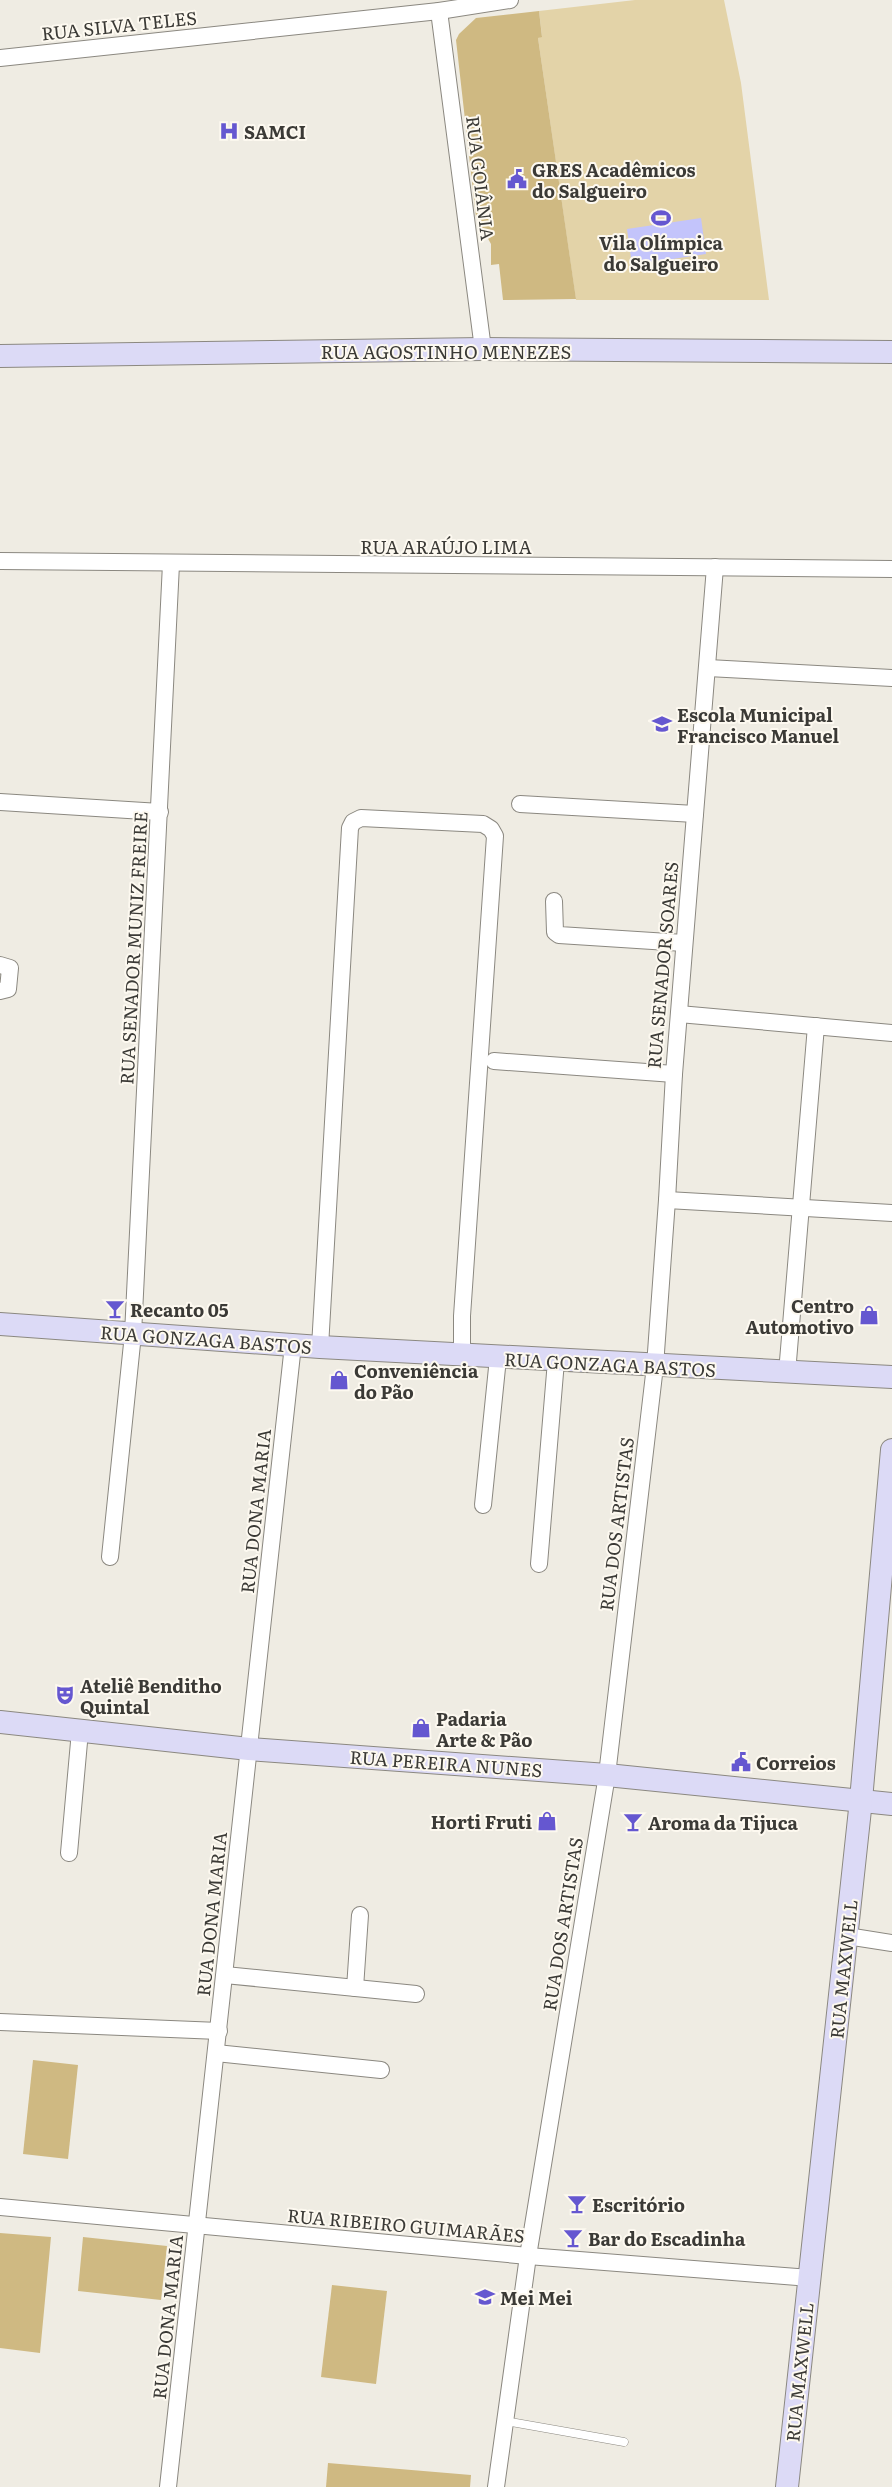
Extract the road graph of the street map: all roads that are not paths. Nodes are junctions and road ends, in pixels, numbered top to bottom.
1 (510, 0) edge
2 (439, 11) junction
3 (0, 58) edge
4 (483, 349) junction
5 (892, 352) edge
6 (0, 356) edge
7 (0, 561) edge
8 (171, 564) junction
9 (715, 567) junction
10 (892, 569) edge
11 (708, 668) junction
12 (892, 678) edge
13 (0, 802) edge
14 (520, 804) dead end
15 (160, 812) junction
16 (695, 814) junction
17 (554, 901) dead end
18 (684, 943) junction
19 (0, 965) edge
20 (0, 991) edge
21 (679, 1014) junction
22 (816, 1026) junction
23 (892, 1033) edge
24 (494, 1061) dead end
25 (674, 1074) junction
26 (667, 1200) junction
27 (800, 1207) junction
28 (892, 1213) edge
29 (0, 1324) edge
30 (133, 1334) junction
31 (293, 1345) junction
32 (320, 1347) junction
33 (462, 1355) junction
34 (498, 1358) junction
35 (556, 1360) junction
36 (655, 1366) junction
37 (787, 1373) junction
38 (892, 1377) edge
39 (892, 1450) edge
40 (483, 1504) dead end
41 (110, 1558) dead end
42 (540, 1564) dead end
43 (0, 1722) edge
44 (80, 1731) junction
45 (249, 1749) junction
46 (607, 1776) junction
47 (861, 1800) junction
48 (892, 1804) edge
49 (69, 1853) dead end
50 (360, 1914) dead end
51 (846, 1936) junction
52 (892, 1943) edge
53 (225, 1975) junction
54 (355, 1988) junction
55 (416, 1994) dead end
56 (0, 2022) edge
57 (219, 2031) junction
58 (216, 2054) junction
59 (381, 2070) dead end
60 (0, 2207) edge
61 (197, 2226) junction
62 (528, 2256) junction
63 (810, 2278) junction
64 (505, 2421) junction
65 (624, 2442) dead end
66 (168, 2487) edge
67 (496, 2487) edge
68 (786, 2487) edge

1 - 2 street, RUA SILVA TELES
2 - 3 street, RUA SILVA TELES
2 - 4 street, RUA GOIÂNIA
4 - 5 main road, RUA AGOSTINHO MENEZES
4 - 6 main road, RUA AGOSTINHO MENEZES
7 - 8 street, RUA ARAÚJO LIMA
8 - 9 street, RUA ARAÚJO LIMA
8 - 15 street, RUA SENADOR MUNIZ FREIRE
9 - 10 street, RUA ARAÚJO LIMA
9 - 11 street, RUA SENADOR SOARES
11 - 12 street
11 - 16 street, RUA SENADOR SOARES
13 - 15 street
14 - 16 street
15 - 30 street, RUA SENADOR MUNIZ FREIRE
16 - 18 street, RUA SENADOR SOARES
17 - 18 street
18 - 21 street, RUA SENADOR SOARES
19 - 20 street
21 - 22 street
21 - 25 street, RUA SENADOR SOARES
22 - 23 street
22 - 27 street
24 - 25 street
25 - 26 street, RUA SENADOR SOARES
26 - 27 street
26 - 36 street, RUA SENADOR SOARES
27 - 28 street
27 - 37 street
29 - 30 main road, RUA GONZAGA BASTOS
30 - 31 main road, RUA GONZAGA BASTOS
30 - 41 street, RUA SENADOR MUNIZ FREIRE
31 - 32 main road, RUA GONZAGA BASTOS
31 - 45 street, RUA DONA MARIA
32 - 33 main road, RUA GONZAGA BASTOS
32 - 33 street
33 - 34 main road, RUA GONZAGA BASTOS
34 - 35 main road, RUA GONZAGA BASTOS
34 - 40 street
35 - 36 main road, RUA GONZAGA BASTOS
35 - 42 street
36 - 37 main road, RUA GONZAGA BASTOS
36 - 46 street, RUA DOS ARTISTAS
37 - 38 main road, RUA GONZAGA BASTOS
39 - 47 main road, RUA MAXWELL
43 - 44 main road, RUA PEREIRA NUNES
44 - 45 main road, RUA PEREIRA NUNES
44 - 49 street
45 - 46 main road, RUA PEREIRA NUNES
45 - 53 street, RUA DONA MARIA
46 - 47 main road, RUA PEREIRA NUNES
46 - 62 street, RUA DOS ARTISTAS
47 - 48 main road, RUA PEREIRA NUNES
47 - 51 main road, RUA MAXWELL
50 - 54 street
51 - 52 street
51 - 63 main road, RUA MAXWELL
53 - 54 street
53 - 57 street, RUA DONA MARIA
54 - 55 street
56 - 57 street
57 - 58 street, RUA DONA MARIA
58 - 59 street
58 - 61 street, RUA DONA MARIA
60 - 61 street, RUA RIBEIRO GUIMARÃES
61 - 62 street, RUA RIBEIRO GUIMARÃES
61 - 66 street, RUA DONA MARIA
62 - 63 street, RUA RIBEIRO GUIMARÃES
62 - 64 street, RUA DOS ARTISTAS
63 - 68 main road, RUA MAXWELL
64 - 65 lane
64 - 67 street, RUA DOS ARTISTAS

